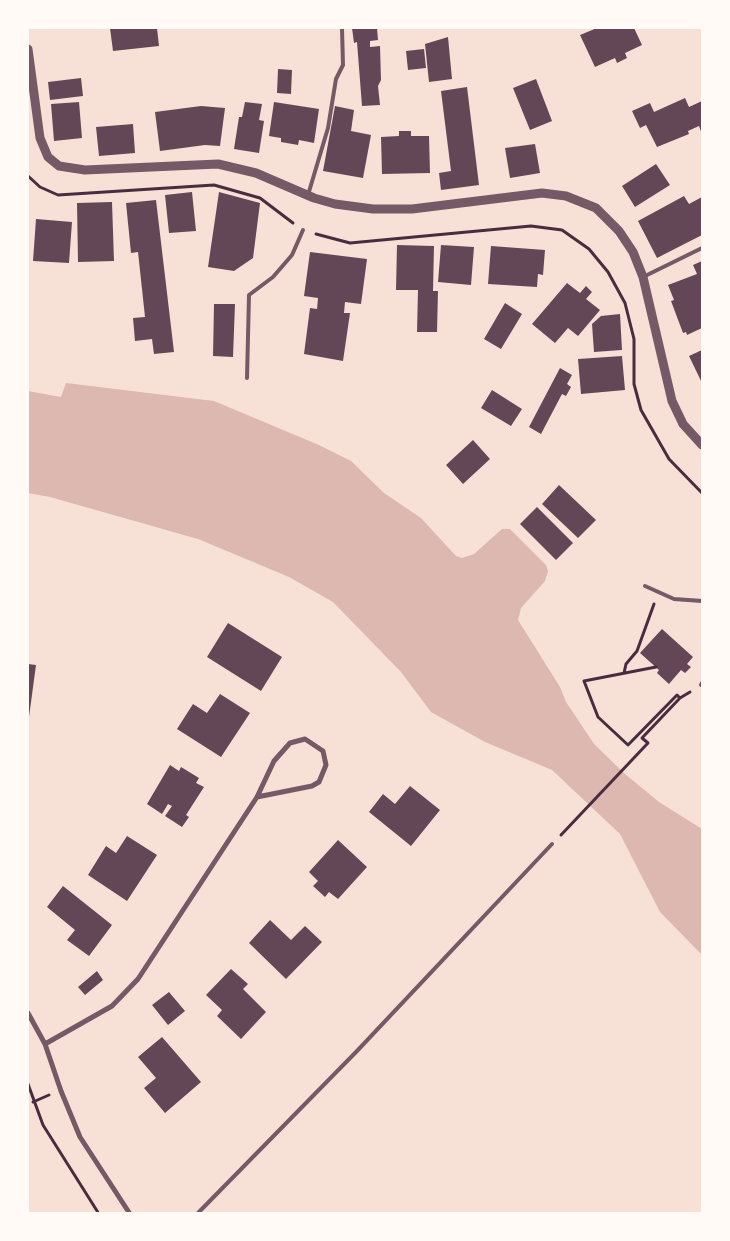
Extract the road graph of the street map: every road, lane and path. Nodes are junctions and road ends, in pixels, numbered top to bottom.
1 (342, 29) dead end
2 (28, 49) edge
3 (28, 176) edge
4 (308, 195) junction
5 (303, 230) junction
6 (702, 248) edge
7 (643, 277) junction
8 (247, 378) dead end
9 (702, 445) edge
10 (702, 493) edge
11 (645, 586) dead end
12 (658, 593) junction
13 (702, 601) edge
14 (656, 667) dead end
15 (624, 673) junction
16 (702, 684) edge
17 (680, 698) junction
18 (257, 797) junction
19 (572, 824) dead end
20 (552, 844) dead end
21 (28, 1013) edge
22 (45, 1044) junction
23 (28, 1084) edge
24 (99, 1214) edge
25 (130, 1214) edge
26 (198, 1214) edge

1 - 4 lane
2 - 4 street
3 - 5 path
4 - 7 street
5 - 8 lane
5 - 10 path
6 - 7 lane
7 - 9 street
11 - 12 lane
12 - 13 lane
12 - 15 path
14 - 15 path
15 - 17 path
16 - 17 path
17 - 19 path
18 - 18 street
18 - 22 street
20 - 26 lane
21 - 22 street
22 - 25 street
23 - 24 path

